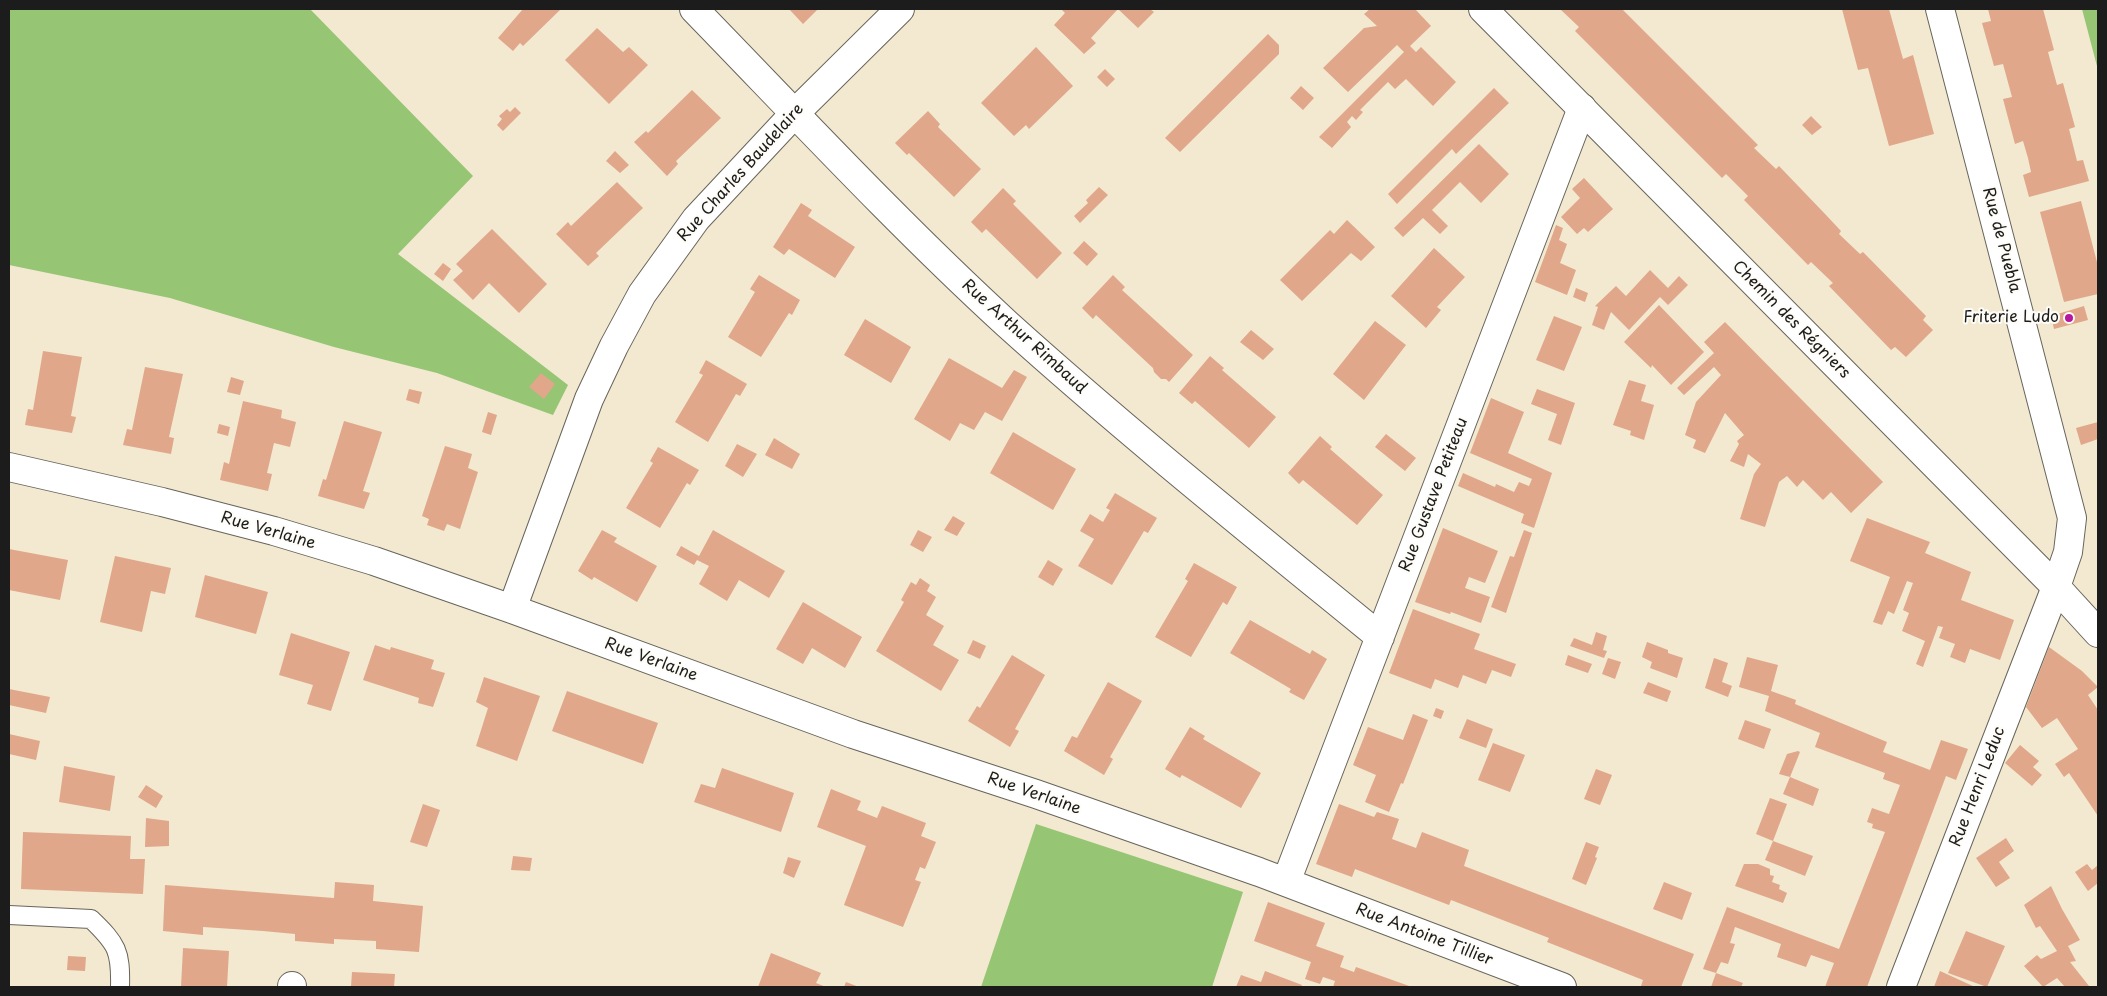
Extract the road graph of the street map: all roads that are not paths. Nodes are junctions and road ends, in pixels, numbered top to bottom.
1 (694, 9) edge
2 (900, 9) edge
3 (1483, 9) edge
4 (1940, 9) edge
5 (1582, 108) junction
6 (794, 113) junction
7 (9, 467) edge
8 (2056, 587) junction
9 (512, 609) junction
10 (2098, 633) edge
11 (1380, 637) junction
12 (1286, 882) junction
13 (9, 915) edge
14 (120, 987) edge
15 (1562, 987) edge
16 (1901, 987) edge

1 - 6 street, Rue Arthur Rimbaud
2 - 6 street, Rue Charles Baudelaire
3 - 5 street, Chemin des Régniers
4 - 8 street, Rue de Puebla
5 - 8 street, Chemin des Régniers
5 - 11 street, Rue Gustave Petiteau
6 - 9 street, Rue Charles Baudelaire
6 - 11 street, Rue Arthur Rimbaud
7 - 9 street, Rue Verlaine
8 - 10 street, Chemin des Régniers
8 - 16 street, Rue Henri Leduc
9 - 12 street, Rue Verlaine
11 - 12 street, Rue Gustave Petiteau
12 - 15 street, Rue Antoine Tillier
13 - 14 lane

